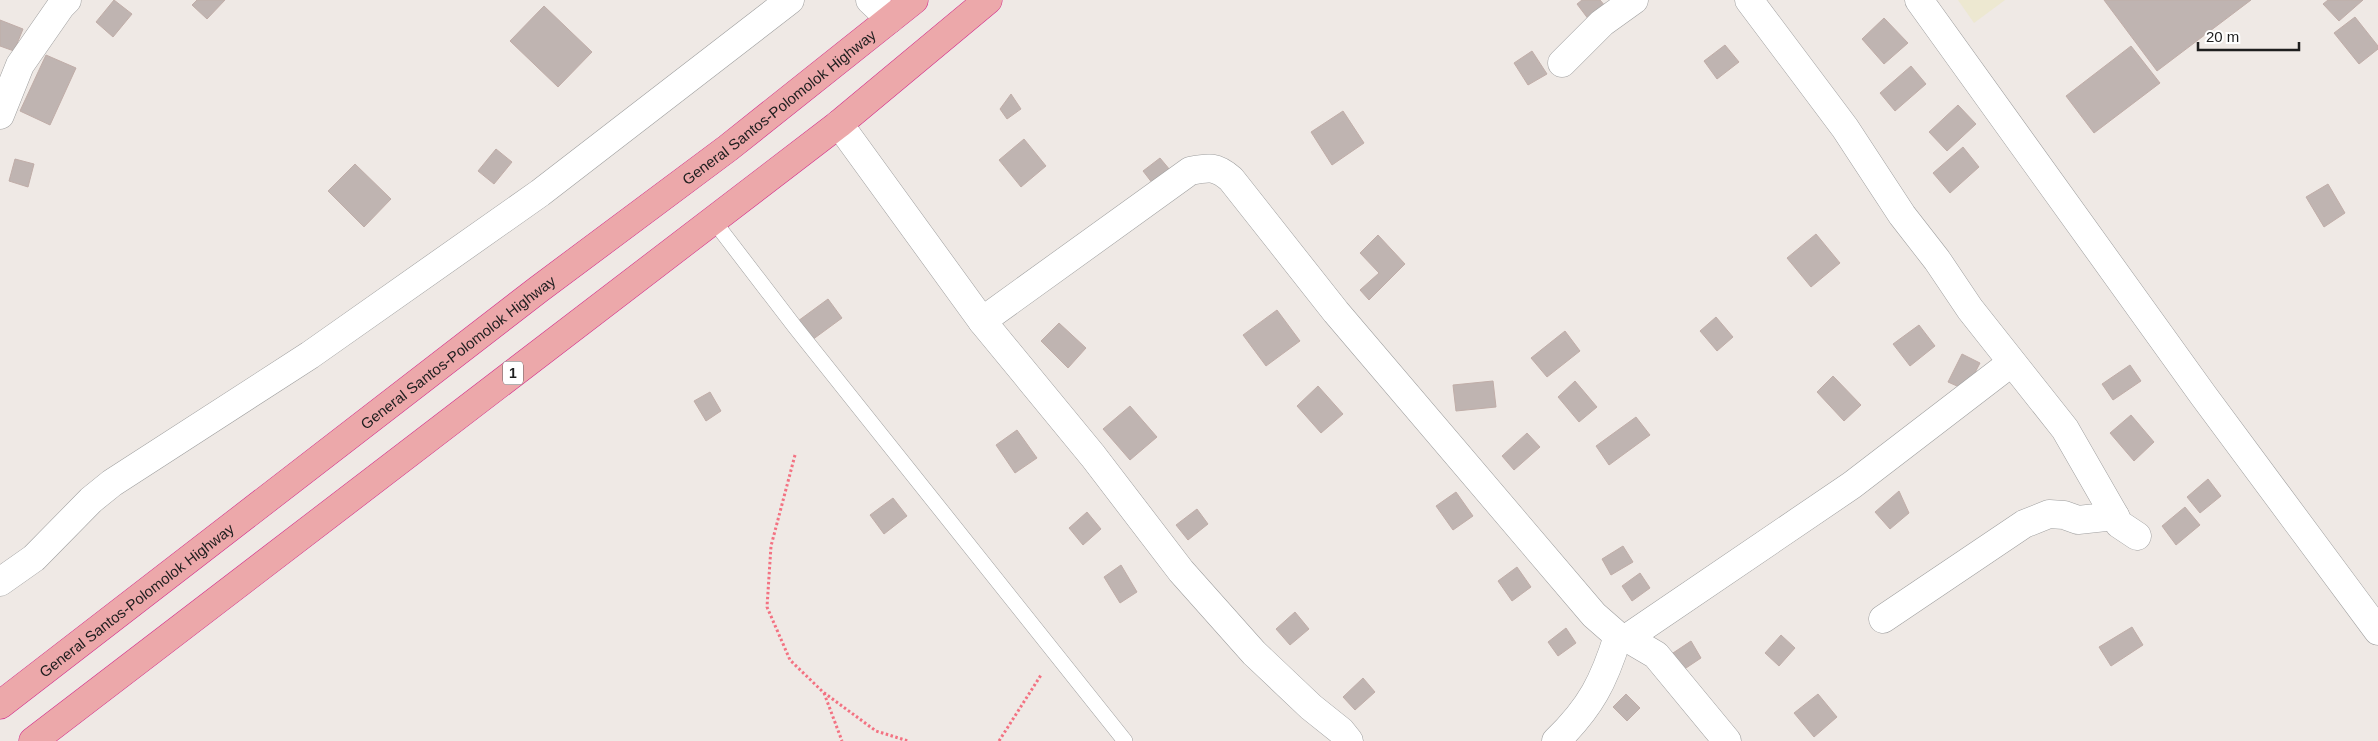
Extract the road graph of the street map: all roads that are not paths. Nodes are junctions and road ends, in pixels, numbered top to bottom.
1 (67, 0) edge
2 (790, 0) edge
3 (870, 0) edge
4 (914, 0) edge
5 (988, 0) edge
6 (1634, 0) edge
7 (1749, 0) edge
8 (1919, 0) edge
9 (890, 19) junction
10 (1562, 63) dead end
11 (0, 115) edge
12 (839, 124) junction
13 (713, 220) junction
14 (982, 322) junction
15 (2011, 363) junction
16 (2115, 516) junction
17 (2138, 536) dead end
18 (0, 582) edge
19 (1884, 618) dead end
20 (2378, 631) edge
21 (1623, 637) junction
22 (0, 704) edge
23 (34, 741) edge
24 (1125, 741) edge
25 (1349, 741) edge
26 (1556, 741) edge
27 (1727, 741) edge

1 - 11 street
2 - 18 street
3 - 9 street
4 - 9 highway, General Santos-Polomolok Highway
5 - 12 highway, 1
6 - 10 street
7 - 15 street
8 - 20 street
9 - 22 highway, General Santos-Polomolok Highway
12 - 13 highway, 1
12 - 14 street
13 - 23 highway, 1
13 - 24 lane
14 - 21 street
14 - 25 street
15 - 16 street
15 - 21 street
16 - 17 street
16 - 19 street
21 - 26 street
21 - 27 street

